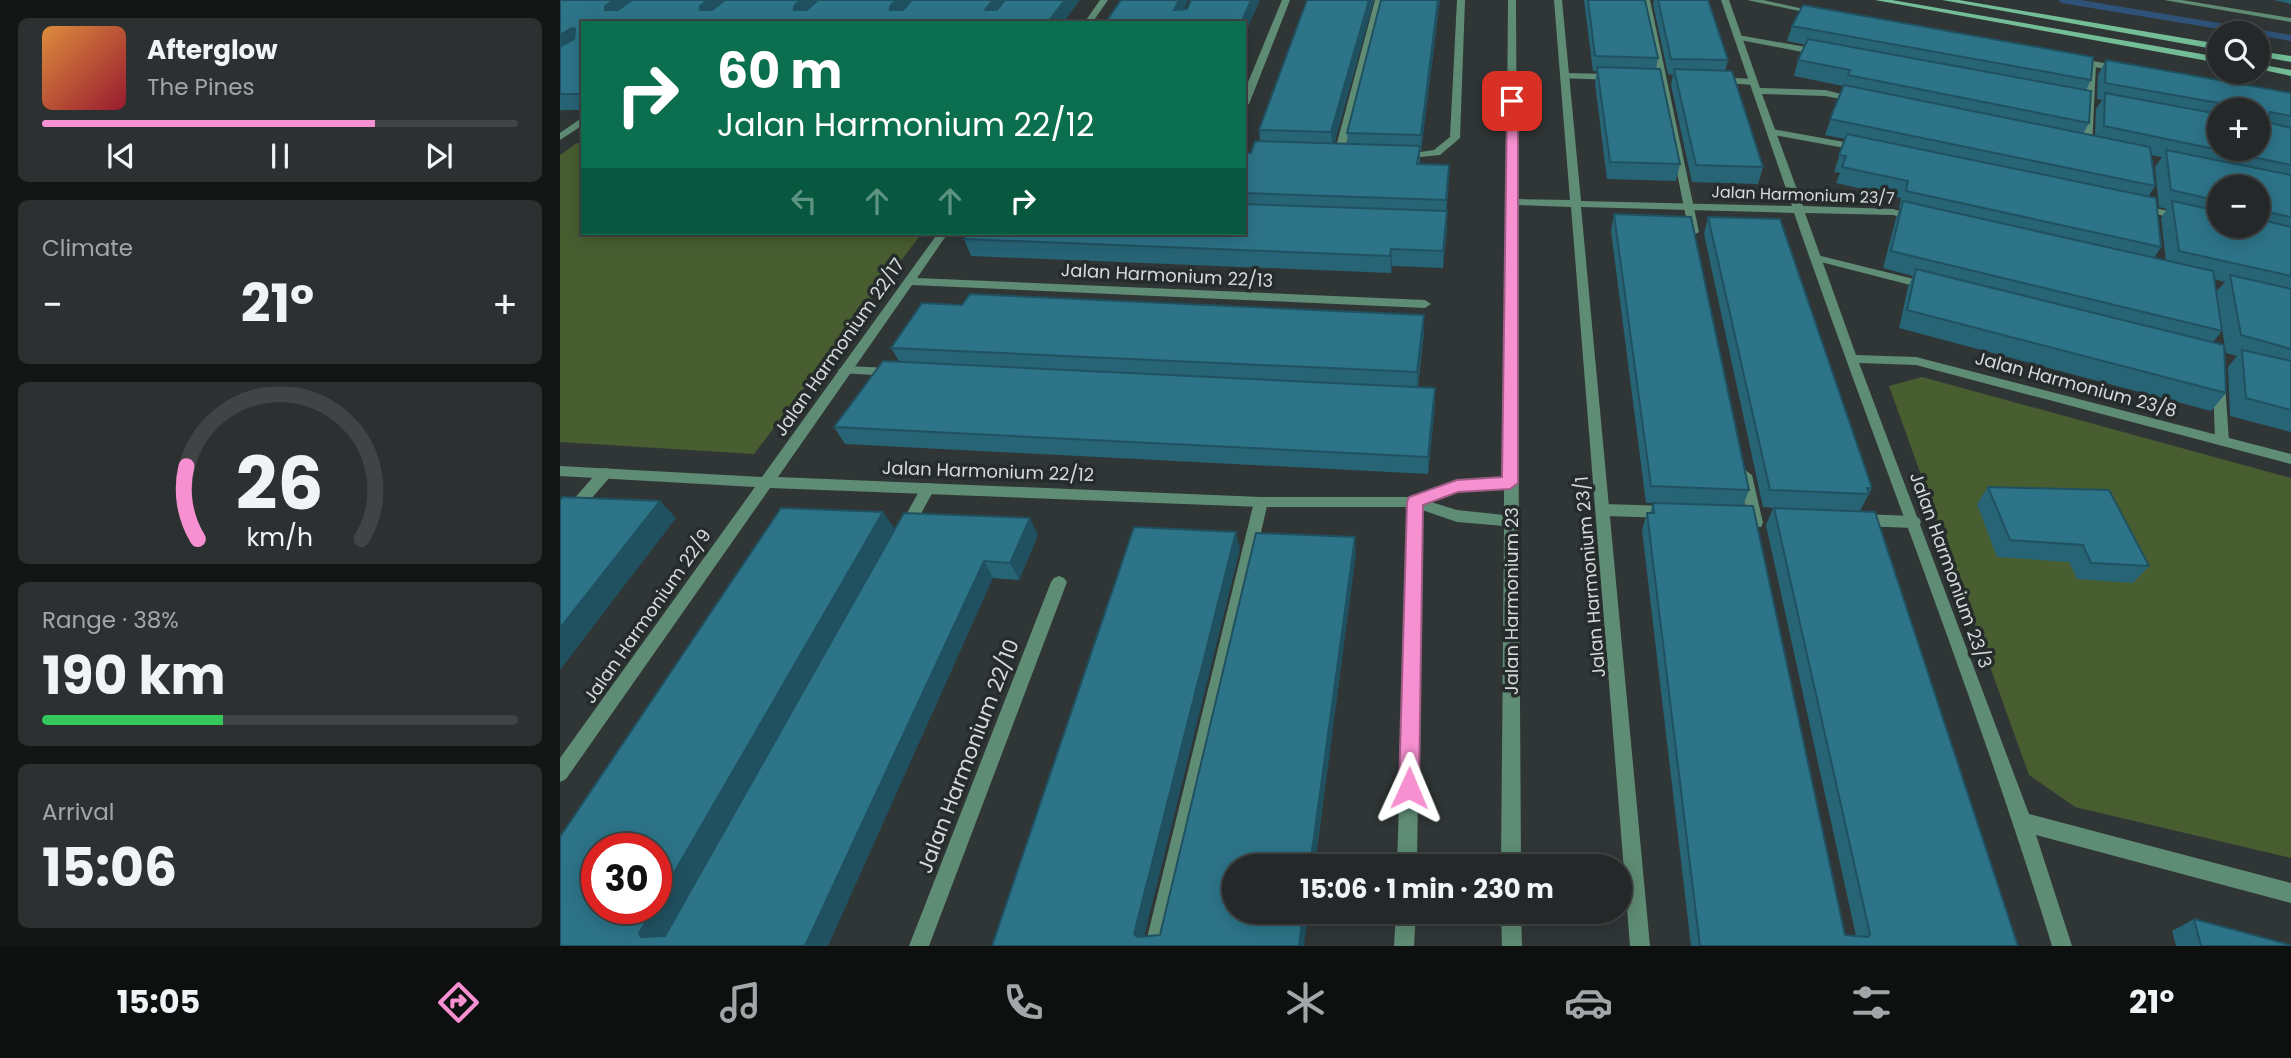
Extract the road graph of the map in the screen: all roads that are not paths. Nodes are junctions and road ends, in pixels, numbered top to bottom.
1 (1104, 0) edge
2 (1286, 0) edge
3 (1378, 0) edge
4 (1461, 0) edge
5 (1512, 0) edge
6 (1558, 0) edge
7 (1646, 0) edge
8 (1725, 0) edge
9 (1751, 0) edge
10 (1879, 0) edge
11 (1946, 0) edge
12 (2168, 0) edge
13 (2229, 0) edge
14 (2228, 10) junction
15 (1833, 15) edge
16 (2291, 20) edge
17 (1089, 21) edge
18 (1738, 37) junction
19 (2207, 45) edge
20 (1833, 55) edge
21 (2270, 56) edge
22 (2207, 58) edge
23 (2065, 59) edge
24 (2291, 59) edge
25 (2092, 64) junction
26 (2270, 69) edge
27 (2132, 71) edge
28 (2291, 73) edge
29 (1564, 76) junction
30 (1620, 78) edge
31 (1702, 80) edge
32 (1756, 86) junction
33 (1246, 99) edge
34 (2077, 100) edge
35 (1864, 101) edge
36 (2091, 103) junction
37 (2104, 105) edge
38 (581, 123) edge
39 (560, 124) edge
40 (1772, 132) junction
41 (560, 137) edge
42 (2074, 144) edge
43 (2087, 147) junction
44 (2099, 149) edge
45 (1867, 150) edge
46 (1326, 154) edge
47 (1339, 154) junction
48 (1353, 155) edge
49 (1393, 156) edge
50 (2151, 198) edge
51 (1513, 202) junction
52 (1577, 204) junction
53 (2126, 205) edge
54 (1689, 206) junction
55 (1800, 209) junction
56 (2153, 210) junction
57 (1933, 221) edge
58 (2207, 222) edge
59 (2154, 223) edge
60 (942, 235) edge
61 (1697, 247) edge
62 (1817, 258) junction
63 (907, 281) junction
64 (1937, 288) edge
65 (1425, 304) dead end
66 (1851, 359) junction
67 (844, 370) junction
68 (2219, 372) edge
69 (913, 373) edge
70 (2222, 441) junction
71 (2291, 459) edge
72 (1743, 462) edge
73 (560, 471) edge
74 (605, 473) junction
75 (765, 482) junction
76 (1510, 483) junction
77 (928, 488) junction
78 (1261, 502) junction
79 (1415, 502) junction
80 (1604, 510) junction
81 (1686, 513) edge
82 (1847, 520) edge
83 (1511, 521) junction
84 (1914, 522) junction
85 (560, 525) edge
86 (1760, 543) edge
87 (895, 548) edge
88 (1059, 582) dead end
89 (560, 773) edge
90 (2023, 822) junction
91 (1407, 854) edge
92 (1511, 854) edge
93 (2291, 893) edge
94 (1405, 924) edge
95 (1511, 924) edge
96 (919, 946) edge
97 (1155, 946) edge
98 (1404, 946) edge
99 (1511, 946) edge
100 (1640, 946) edge
101 (2062, 946) edge

1 - 17 street
2 - 33 street
3 - 47 street
4 - 49 street
5 - 51 street, Jalan Harmonium 23
6 - 29 street, Jalan Harmonium 23/1
7 - 54 street
8 - 18 street, Jalan Harmonium 23/3
9 - 15 street
10 - 22 main road
11 - 19 main road
12 - 14 street
13 - 14 street
14 - 16 street
18 - 20 street
18 - 32 street, Jalan Harmonium 23/3
21 - 24 main road
23 - 25 street
25 - 27 street
25 - 36 street
26 - 28 main road
29 - 30 street
29 - 52 street, Jalan Harmonium 23/1
31 - 32 street
32 - 35 street
32 - 40 street, Jalan Harmonium 23/3
34 - 36 street
36 - 37 street
36 - 43 street
38 - 39 street
38 - 41 street
40 - 45 street
40 - 55 street, Jalan Harmonium 23/3
42 - 43 street
43 - 44 street
46 - 47 street
47 - 48 street
50 - 56 street
51 - 52 street, Jalan Harmonium 23/7
51 - 76 street, Jalan Harmonium 23
52 - 54 street, Jalan Harmonium 23/7
52 - 80 street, Jalan Harmonium 23/1
53 - 56 street
54 - 55 street, Jalan Harmonium 23/7
54 - 61 street
55 - 57 street, Jalan Harmonium 23/7
55 - 62 street, Jalan Harmonium 23/3
56 - 58 street
56 - 59 street
60 - 63 street, Jalan Harmonium 22/17
62 - 64 street
62 - 66 street, Jalan Harmonium 23/3
63 - 65 street, Jalan Harmonium 22/13
63 - 67 street, Jalan Harmonium 22/17
66 - 70 street, Jalan Harmonium 23/8
66 - 84 street, Jalan Harmonium 23/3
67 - 69 street
67 - 75 street, Jalan Harmonium 22/17
68 - 70 street
70 - 71 street, Jalan Harmonium 23/8
72 - 86 street
73 - 74 street, Jalan Harmonium 22/12
74 - 75 street, Jalan Harmonium 22/12
74 - 85 street
75 - 77 street, Jalan Harmonium 22/12
75 - 89 street, Jalan Harmonium 22/9
76 - 79 street, Jalan Harmonium 22/12
76 - 83 street, Jalan Harmonium 23
77 - 78 street, Jalan Harmonium 22/12
77 - 87 street
78 - 79 street, Jalan Harmonium 22/12
78 - 97 street
79 - 83 street, Jalan Harmonium 22/12
79 - 91 street
80 - 81 street
80 - 100 street, Jalan Harmonium 23/1
82 - 84 street
83 - 92 street, Jalan Harmonium 23
84 - 90 street, Jalan Harmonium 23/3
88 - 96 street, Jalan Harmonium 22/10
90 - 93 street
90 - 101 street, Jalan Harmonium 23/3
94 - 98 street
95 - 99 street

